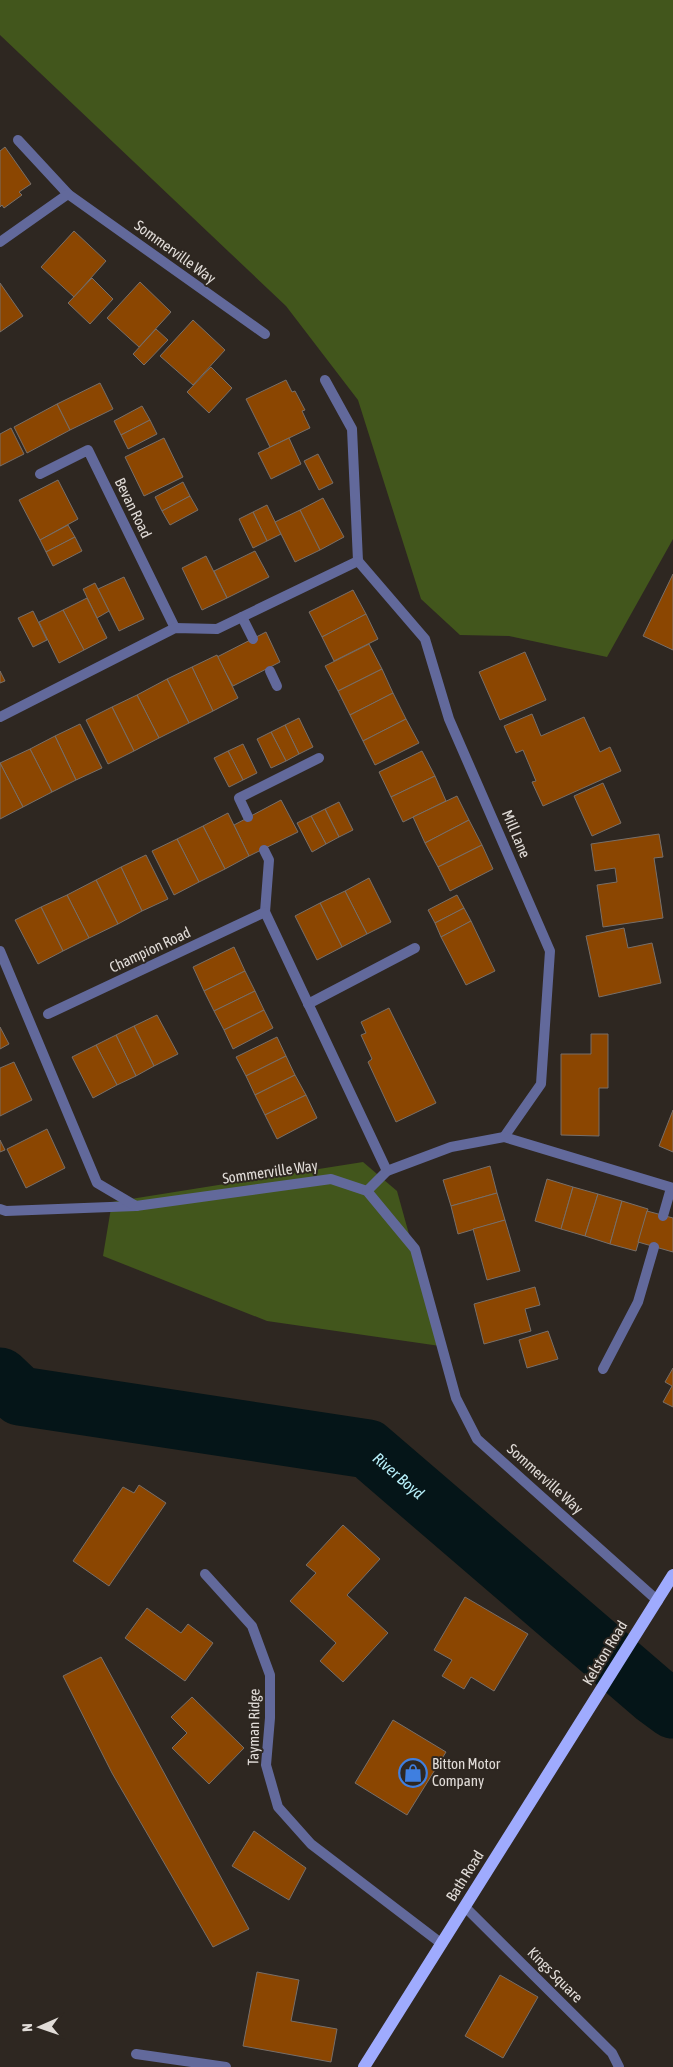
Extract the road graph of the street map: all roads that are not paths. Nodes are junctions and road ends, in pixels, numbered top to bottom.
1 (18, 140) dead end
2 (68, 194) junction
3 (0, 242) edge
4 (264, 334) dead end
5 (325, 380) dead end
6 (40, 474) dead end
7 (358, 562) junction
8 (242, 617) junction
9 (175, 628) junction
10 (253, 638) dead end
11 (270, 671) dead end
12 (277, 686) dead end
13 (0, 717) edge
14 (319, 758) dead end
15 (248, 817) dead end
16 (264, 850) dead end
17 (264, 912) junction
18 (415, 948) dead end
19 (0, 950) edge
20 (308, 1004) junction
21 (48, 1014) dead end
22 (504, 1137) junction
23 (387, 1170) junction
24 (672, 1188) edge
25 (366, 1191) junction
26 (136, 1206) junction
27 (0, 1209) edge
28 (663, 1216) dead end
29 (654, 1247) dead end
30 (603, 1368) dead end
31 (205, 1574) dead end
32 (673, 1575) edge
33 (658, 1601) junction
34 (594, 1703) joint
35 (465, 1907) junction
36 (442, 1944) junction
37 (136, 2054) dead end
38 (226, 2067) edge
39 (364, 2067) edge
40 (619, 2067) edge

1 - 2 street, Sommerville Way
2 - 3 street
2 - 4 street, Sommerville Way
5 - 7 street
6 - 9 street, Bevan Road
7 - 8 street
7 - 22 street, Mill Lane
8 - 9 street
8 - 10 street
9 - 13 street
11 - 12 street
14 - 15 street
16 - 17 street
17 - 20 street
17 - 21 street, Champion Road
18 - 20 street
19 - 26 street
20 - 23 street
22 - 23 street
22 - 24 street
23 - 25 street
24 - 28 street
25 - 26 street, Sommerville Way
25 - 33 street, Sommerville Way
26 - 27 street, Sommerville Way
29 - 30 street
31 - 36 street, Tayman Ridge
32 - 33 main road
33 - 34 main road, Kelston Road
34 - 35 main road, Bath Road
35 - 36 main road, Bath Road
35 - 40 street, Kings Square
36 - 39 main road, Bath Road
37 - 38 street

